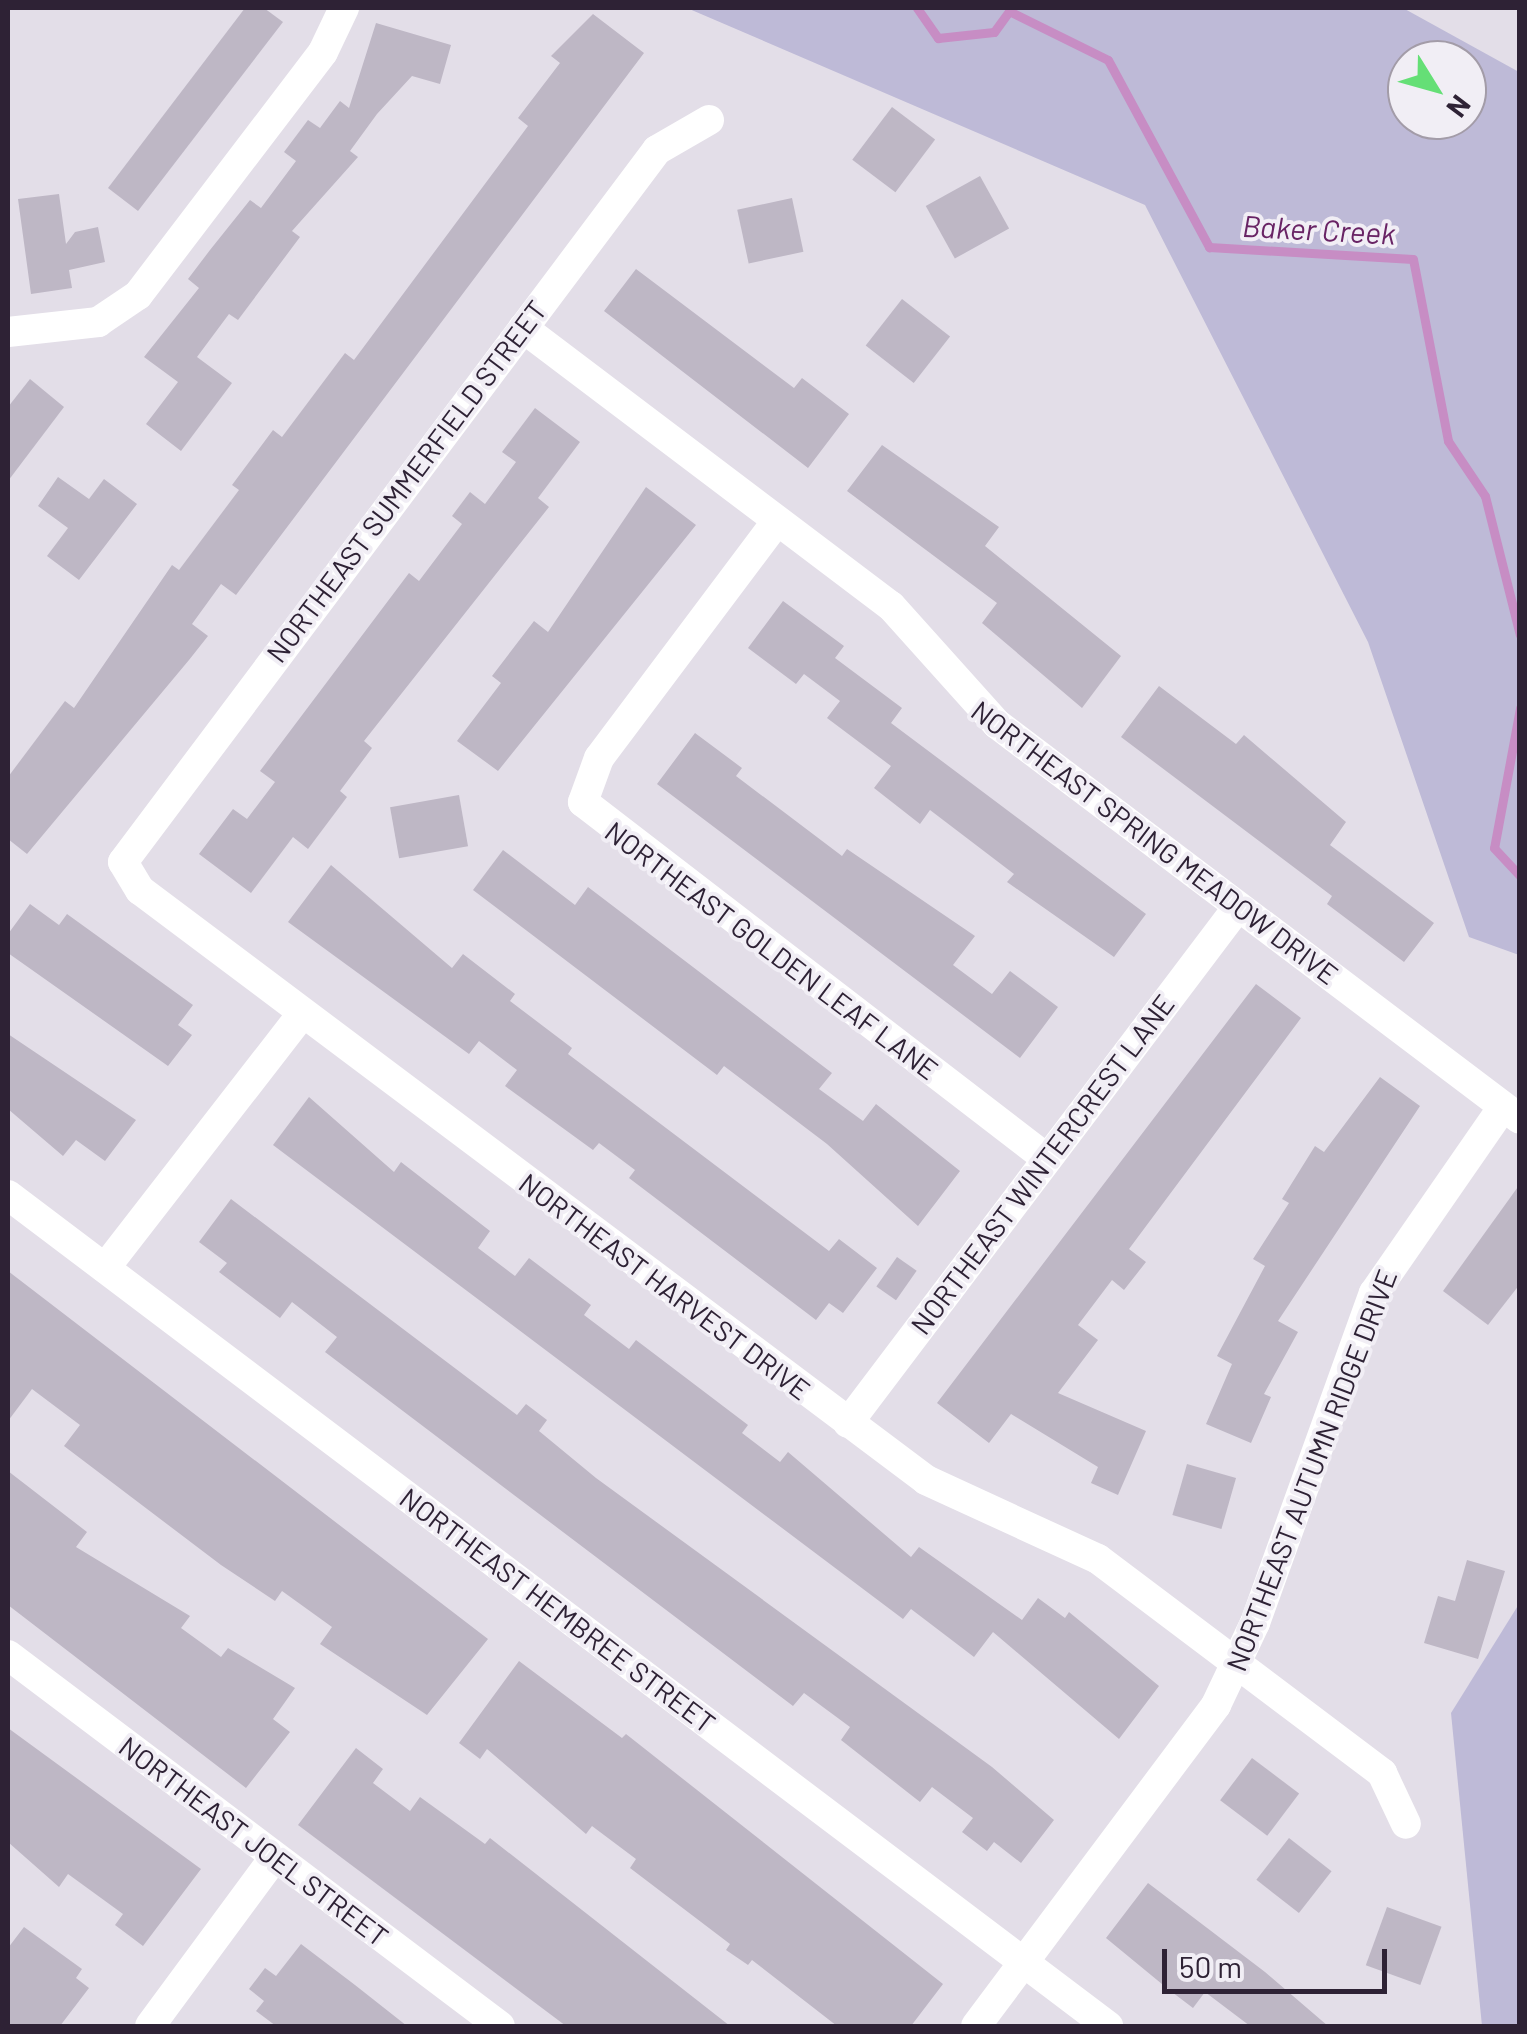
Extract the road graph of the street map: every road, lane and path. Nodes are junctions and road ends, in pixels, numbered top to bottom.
1 (344, 8) edge
2 (709, 120) dead end
3 (523, 328) junction
4 (8, 332) edge
5 (777, 521) junction
6 (122, 862) joint
7 (1238, 907) junction
8 (302, 1014) junction
9 (1511, 1113) edge
10 (1046, 1158) junction
11 (8, 1195) edge
12 (106, 1268) junction
13 (848, 1423) junction
14 (8, 1655) edge
15 (1238, 1664) junction
16 (1406, 1824) dead end
17 (274, 1858) junction
18 (1023, 1962) junction
19 (150, 2026) edge
20 (500, 2026) edge
21 (976, 2026) edge
22 (1108, 2026) edge

1 - 4 street
2 - 3 street, NORTHEAST SUMMERFIELD STREET
3 - 5 street, NORTHEAST SPRING MEADOW DRIVE
3 - 6 street, NORTHEAST SUMMERFIELD STREET
5 - 7 street, NORTHEAST SPRING MEADOW DRIVE
5 - 10 street, NORTHEAST GOLDEN LEAF LANE
6 - 8 street, NORTHEAST HARVEST DRIVE
7 - 9 street, NORTHEAST SPRING MEADOW DRIVE
7 - 10 street, NORTHEAST WINTERCREST LANE
8 - 12 street
8 - 13 street, NORTHEAST HARVEST DRIVE
9 - 15 street, NORTHEAST AUTUMN RIDGE DRIVE
10 - 13 street, NORTHEAST WINTERCREST LANE
11 - 12 street, NORTHEAST HEMBREE STREET
12 - 18 street, NORTHEAST HEMBREE STREET
13 - 15 street, NORTHEAST HARVEST DRIVE
14 - 17 street, NORTHEAST JOEL STREET
15 - 16 street, NORTHEAST HARVEST DRIVE
15 - 18 street, NORTHEAST AUTUMN RIDGE DRIVE
17 - 19 street
17 - 20 street, NORTHEAST JOEL STREET
18 - 21 street, NORTHEAST AUTUMN RIDGE DRIVE
18 - 22 street, NORTHEAST HEMBREE STREET

